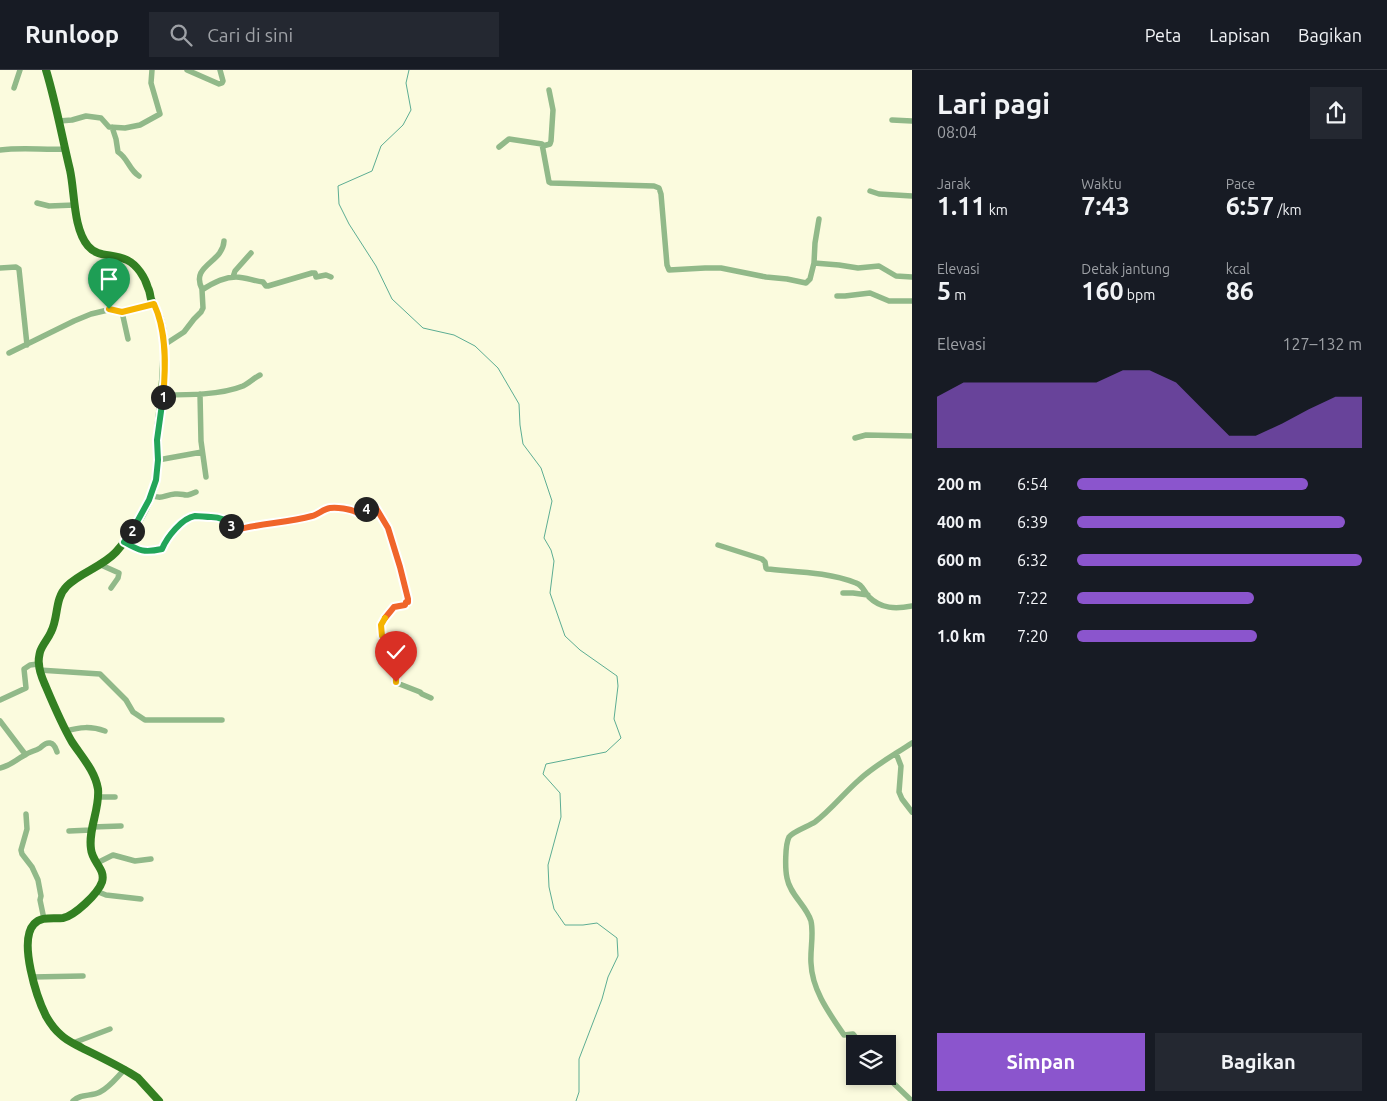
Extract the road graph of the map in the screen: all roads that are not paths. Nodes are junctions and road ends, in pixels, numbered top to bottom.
1 (20, 70) edge
2 (46, 70) edge
3 (152, 70) edge
4 (187, 70) edge
5 (220, 70) edge
6 (14, 88) dead end
7 (549, 90) dead end
8 (892, 120) dead end
9 (59, 121) junction
10 (912, 121) edge
11 (112, 127) junction
12 (499, 146) dead end
13 (543, 146) junction
14 (64, 149) junction
15 (0, 150) edge
16 (139, 176) dead end
17 (870, 191) dead end
18 (912, 196) edge
19 (37, 203) dead end
20 (75, 205) junction
21 (819, 219) dead end
22 (224, 241) dead end
23 (251, 253) dead end
24 (814, 263) junction
25 (0, 268) edge
26 (233, 277) junction
27 (331, 277) dead end
28 (912, 277) edge
29 (202, 289) junction
30 (837, 296) dead end
31 (912, 301) edge
32 (154, 304) junction
33 (122, 312) junction
34 (128, 339) dead end
35 (26, 345) junction
36 (164, 345) junction
37 (9, 353) dead end
38 (260, 376) dead end
39 (200, 394) junction
40 (163, 395) junction
41 (912, 436) edge
42 (855, 438) dead end
43 (202, 452) junction
44 (158, 460) junction
45 (206, 477) dead end
46 (196, 492) dead end
47 (151, 495) junction
48 (124, 542) junction
49 (718, 545) dead end
50 (100, 565) junction
51 (110, 588) dead end
52 (843, 593) dead end
53 (868, 595) junction
54 (912, 606) edge
55 (39, 667) junction
56 (431, 698) dead end
57 (0, 700) edge
58 (222, 720) dead end
59 (0, 721) edge
60 (66, 731) junction
61 (105, 731) dead end
62 (912, 743) edge
63 (57, 752) dead end
64 (896, 753) junction
65 (25, 754) junction
66 (0, 768) edge
67 (98, 797) junction
68 (115, 797) dead end
69 (912, 812) edge
70 (26, 814) dead end
71 (121, 826) dead end
72 (92, 829) junction
73 (69, 831) dead end
74 (151, 859) dead end
75 (97, 862) junction
76 (96, 891) junction
77 (141, 899) dead end
78 (44, 919) junction
79 (84, 976) dead end
80 (32, 977) junction
81 (110, 1029) dead end
82 (854, 1035) edge
83 (73, 1043) junction
84 (125, 1069) junction
85 (895, 1085) edge
86 (73, 1101) edge
87 (159, 1101) edge
88 (912, 1101) edge

1 - 6 street
2 - 9 main road
3 - 11 street
4 - 5 street
7 - 13 street
8 - 10 street
9 - 11 street
9 - 14 main road
11 - 16 street
12 - 13 street
13 - 24 street
14 - 15 street
14 - 20 main road
17 - 18 street
19 - 20 street
20 - 32 main road
21 - 24 street
22 - 29 street
23 - 26 street
24 - 28 street
25 - 35 street
26 - 27 street
26 - 29 street
29 - 36 street
30 - 31 street
32 - 33 street
32 - 36 main road
33 - 34 street
33 - 35 street
35 - 37 street
36 - 40 main road
38 - 39 street
39 - 40 street
39 - 43 street
40 - 44 main road
41 - 42 street
43 - 44 street
43 - 45 street
44 - 47 main road
46 - 47 street
47 - 48 main road
48 - 50 main road
48 - 56 street
49 - 53 street
50 - 51 street
50 - 55 main road
52 - 53 street
53 - 54 street
55 - 57 street
55 - 58 street
55 - 60 main road
59 - 65 street
60 - 61 street
60 - 67 main road
62 - 64 street
63 - 65 street
64 - 69 street
64 - 82 street
65 - 66 street
67 - 68 street
67 - 72 main road
70 - 78 street
71 - 72 street
72 - 73 street
72 - 75 main road
74 - 75 street
75 - 76 main road
76 - 77 street
76 - 78 main road
78 - 80 main road
79 - 80 street
80 - 83 main road
81 - 83 street
83 - 84 main road
84 - 86 street
84 - 87 main road
85 - 88 street

